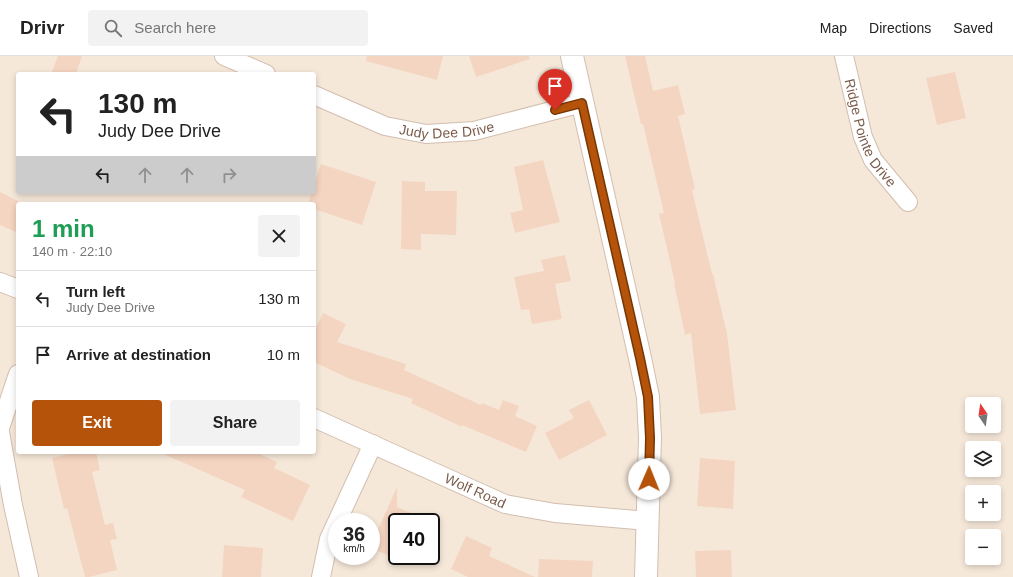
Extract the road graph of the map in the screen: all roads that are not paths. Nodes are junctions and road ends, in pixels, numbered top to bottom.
1 (224, 56) edge
2 (572, 56) edge
3 (844, 56) edge
4 (261, 72) edge
5 (316, 96) edge
6 (582, 103) junction
7 (908, 202) dead end
8 (0, 282) edge
9 (16, 288) edge
10 (16, 380) edge
11 (316, 419) edge
12 (0, 428) edge
13 (0, 432) edge
14 (373, 444) junction
15 (648, 521) junction
16 (29, 577) edge
17 (321, 577) edge
18 (646, 577) edge

1 - 4 street
2 - 6 street
3 - 7 street, Ridge Pointe Drive
5 - 6 street, Judy Dee Drive
6 - 15 street
8 - 9 street
10 - 12 street
11 - 14 street, Wolf Road
13 - 16 street
14 - 15 street, Wolf Road
14 - 17 street
15 - 18 street

